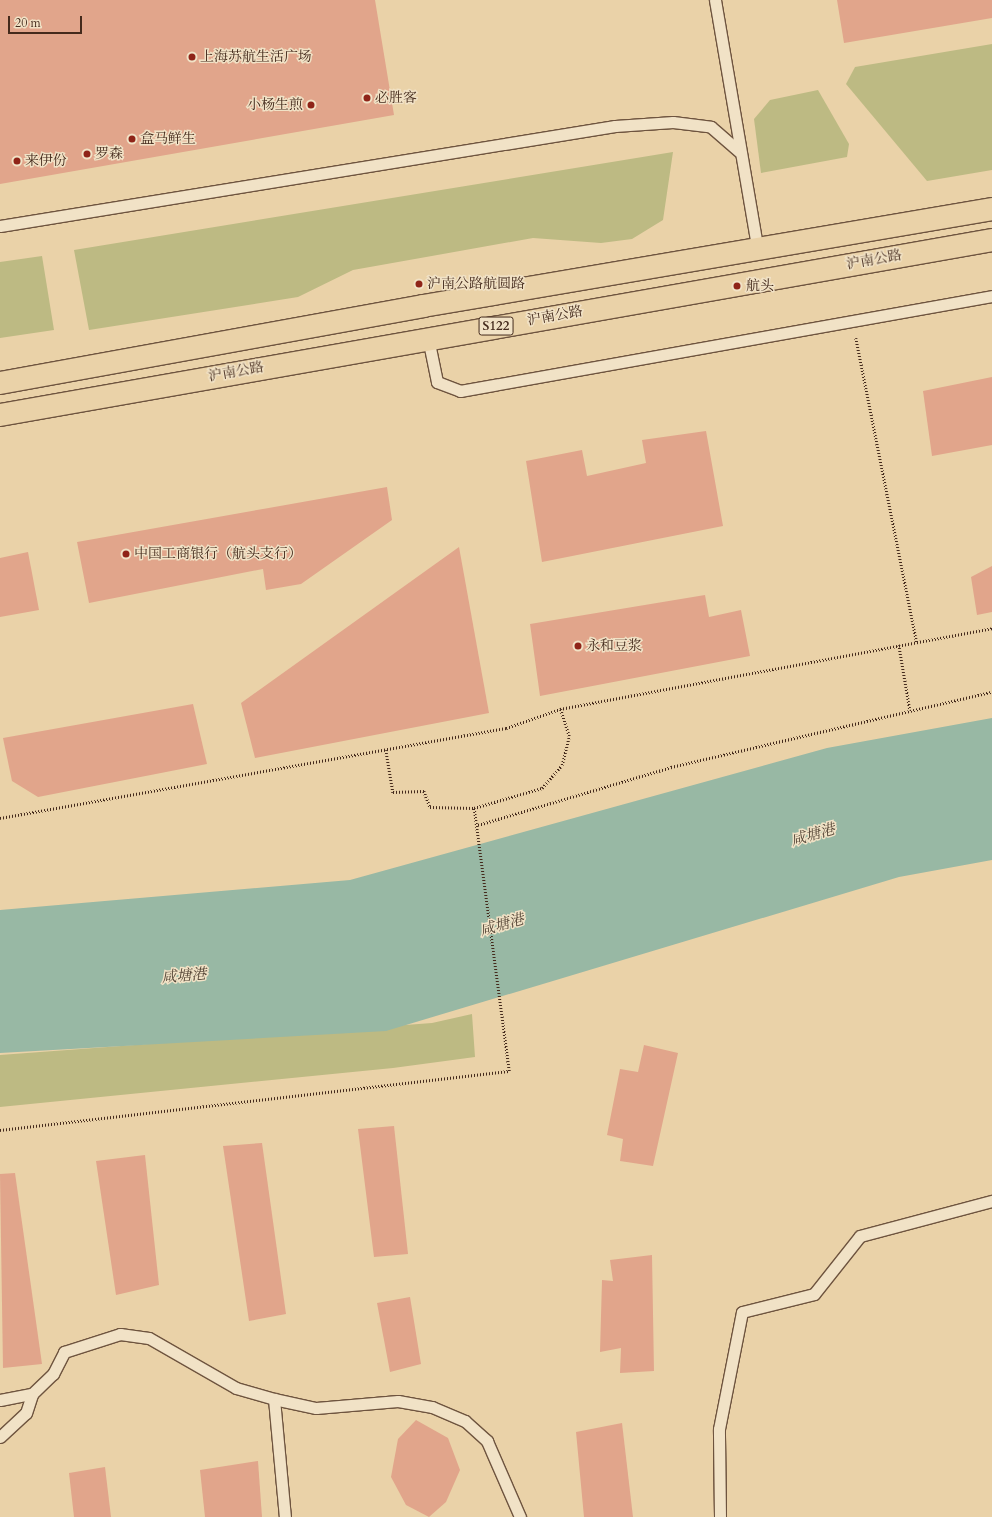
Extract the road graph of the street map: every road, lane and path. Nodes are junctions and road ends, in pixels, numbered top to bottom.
1 (715, 0) edge
2 (739, 151) junction
3 (992, 209) edge
4 (0, 226) edge
5 (992, 240) edge
6 (758, 251) junction
7 (992, 296) edge
8 (852, 320) junction
9 (428, 338) junction
10 (0, 384) edge
11 (0, 415) edge
12 (992, 628) edge
13 (917, 642) junction
14 (899, 645) junction
15 (992, 692) edge
16 (560, 709) junction
17 (910, 710) junction
18 (386, 750) junction
19 (474, 808) junction
20 (0, 818) edge
21 (478, 825) junction
22 (0, 1130) edge
23 (992, 1201) edge
24 (32, 1394) junction
25 (274, 1399) junction
26 (0, 1400) edge
27 (0, 1437) edge
28 (285, 1517) edge
29 (520, 1517) edge
30 (720, 1517) edge

1 - 2 lane
2 - 4 lane
2 - 6 lane
3 - 6 main road, 沪南公路 / S122
5 - 9 main road, 沪南公路 / S122
6 - 10 main road, 沪南公路 / S122
7 - 8 lane
8 - 9 lane
8 - 13 path
9 - 11 main road, 沪南公路 / S122
12 - 13 path
13 - 14 path
14 - 16 path
14 - 17 path
15 - 17 path
16 - 18 path
16 - 19 path
17 - 21 path
18 - 19 path
18 - 20 path
19 - 21 path
21 - 22 path
23 - 30 lane
24 - 25 lane
24 - 26 lane
24 - 27 lane
25 - 28 lane
25 - 29 lane

